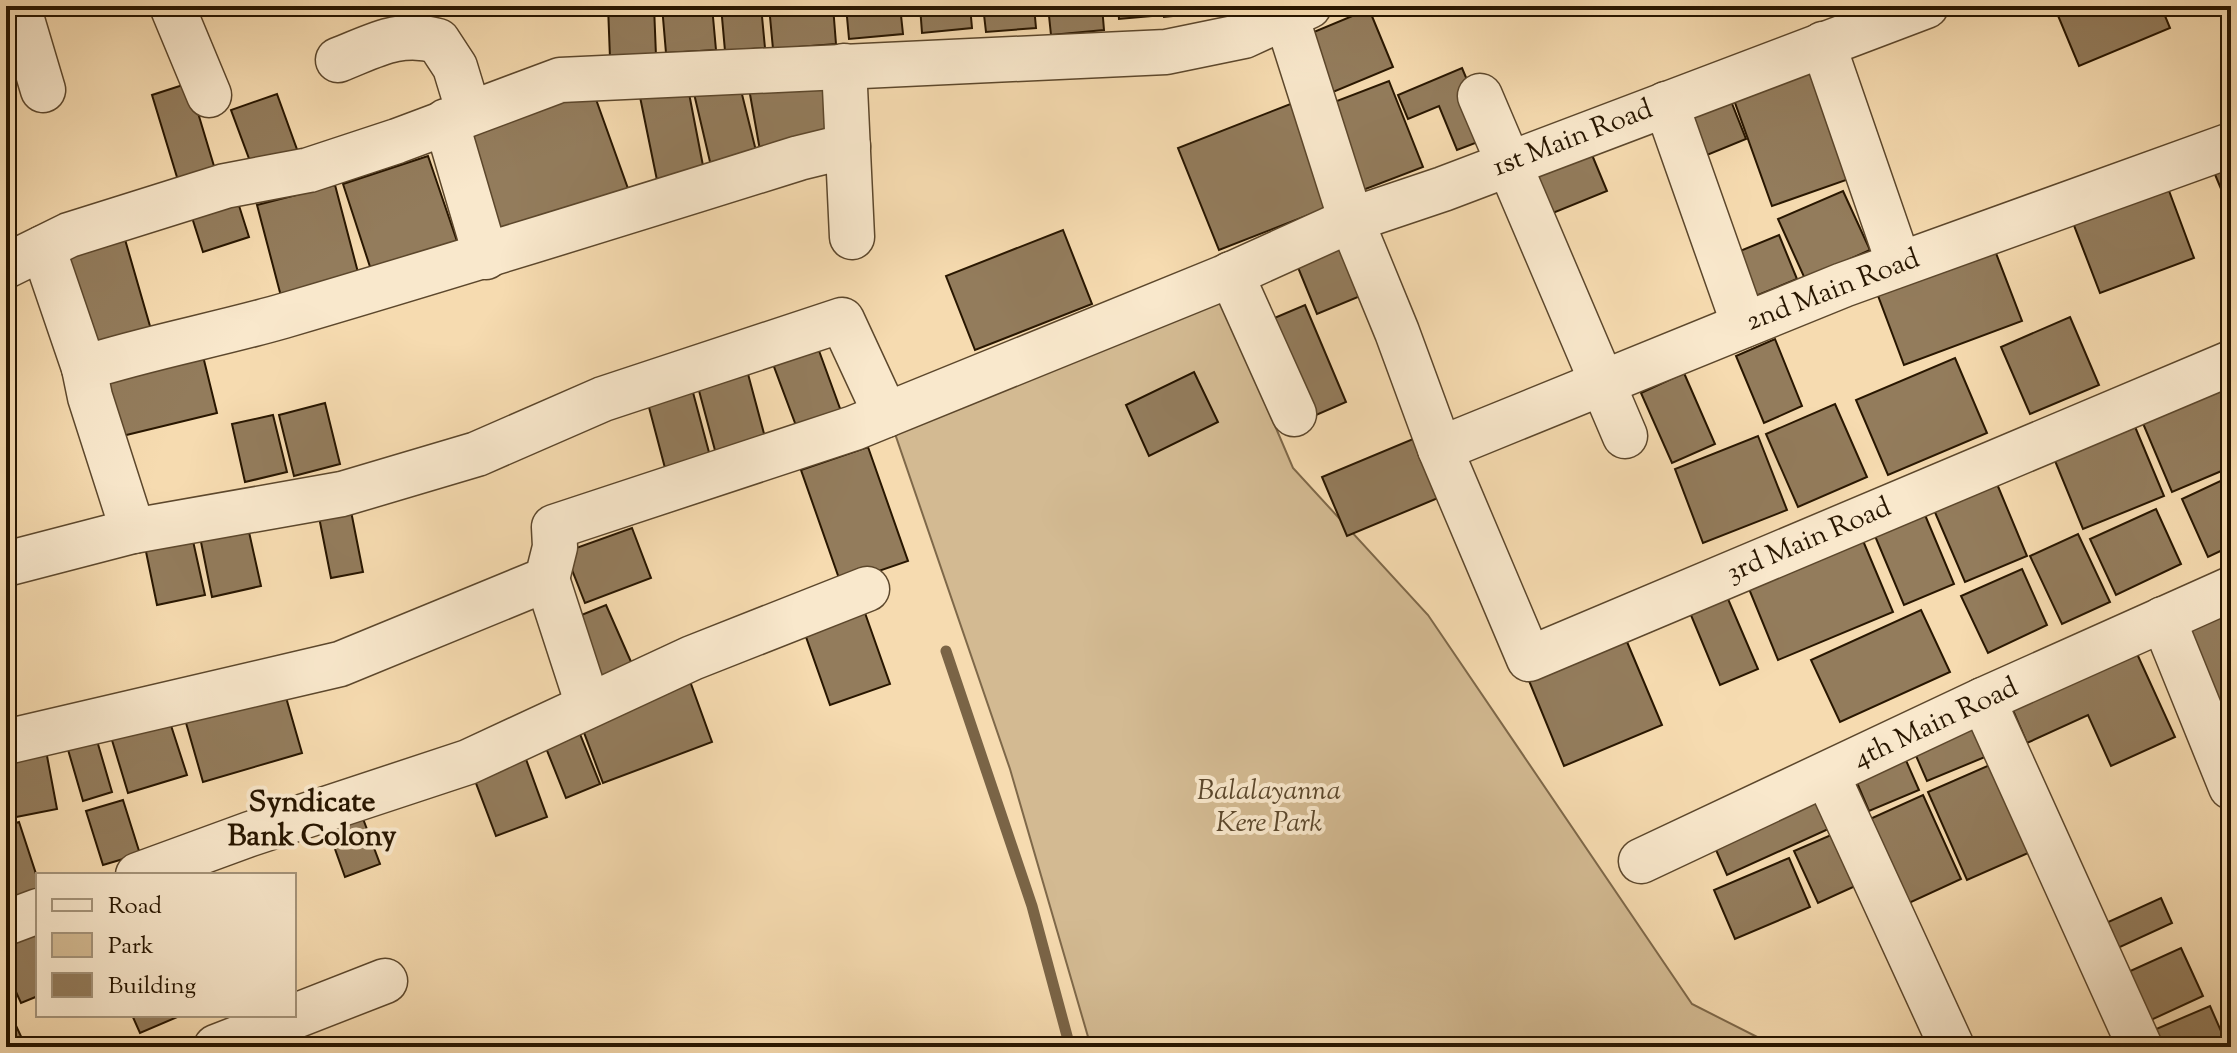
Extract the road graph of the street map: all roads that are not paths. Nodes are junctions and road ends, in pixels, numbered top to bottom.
1 (18, 6) edge
2 (172, 6) edge
3 (1926, 6) edge
4 (1292, 9) edge
5 (1823, 44) junction
6 (338, 60) dead end
7 (844, 66) junction
8 (43, 90) dead end
9 (209, 95) dead end
10 (1480, 96) dead end
11 (1666, 104) junction
12 (458, 117) junction
13 (2231, 145) edge
14 (848, 146) junction
15 (1508, 163) junction
16 (1351, 220) junction
17 (852, 237) dead end
18 (25, 257) edge
19 (486, 257) junction
20 (1899, 264) junction
21 (1227, 276) junction
22 (1744, 325) junction
23 (2231, 363) edge
24 (84, 368) junction
25 (1602, 383) junction
26 (1294, 414) dead end
27 (886, 415) junction
28 (1625, 436) dead end
29 (1440, 449) junction
30 (133, 531) junction
31 (6, 564) edge
32 (547, 579) junction
33 (867, 589) dead end
34 (2231, 589) edge
35 (2163, 619) junction
36 (1983, 700) junction
37 (588, 705) junction
38 (6, 742) edge
39 (1827, 775) junction
40 (2231, 787) edge
41 (1641, 861) dead end
42 (143, 873) edge
43 (36, 912) edge
44 (6, 923) edge
45 (385, 981) dead end
46 (296, 1016) edge
47 (293, 1017) edge
48 (216, 1047) edge
49 (1952, 1047) edge
50 (2140, 1047) edge

1 - 8 street
2 - 9 street
3 - 5 street, 1st Main Road
4 - 7 street
4 - 16 street
5 - 11 street, 1st Main Road
5 - 20 street
6 - 12 street
7 - 12 street
7 - 14 street
10 - 15 street
11 - 15 street, 1st Main Road
11 - 22 street
12 - 18 street
12 - 19 street
13 - 20 street, 2nd Main Road
14 - 17 street
14 - 19 street
15 - 16 street, 1st Main Road
15 - 25 street
16 - 21 street, 1st Main Road
16 - 29 street
18 - 24 street
19 - 24 street
20 - 22 street, 2nd Main Road
21 - 26 street
21 - 27 street, 1st Main Road
22 - 25 street, 2nd Main Road
23 - 29 street, 3rd Main Road
24 - 30 street
25 - 28 street
25 - 29 street, 2nd Main Road
27 - 30 street
27 - 32 street, 1st Main Road
30 - 31 street
32 - 37 street
32 - 38 street
33 - 37 street
34 - 35 street, 4th Main Road
35 - 36 street, 4th Main Road
35 - 40 street
36 - 39 street, 4th Main Road
36 - 50 street
37 - 42 street
39 - 41 street, 4th Main Road
39 - 49 street
43 - 44 street
45 - 46 street
47 - 48 street

